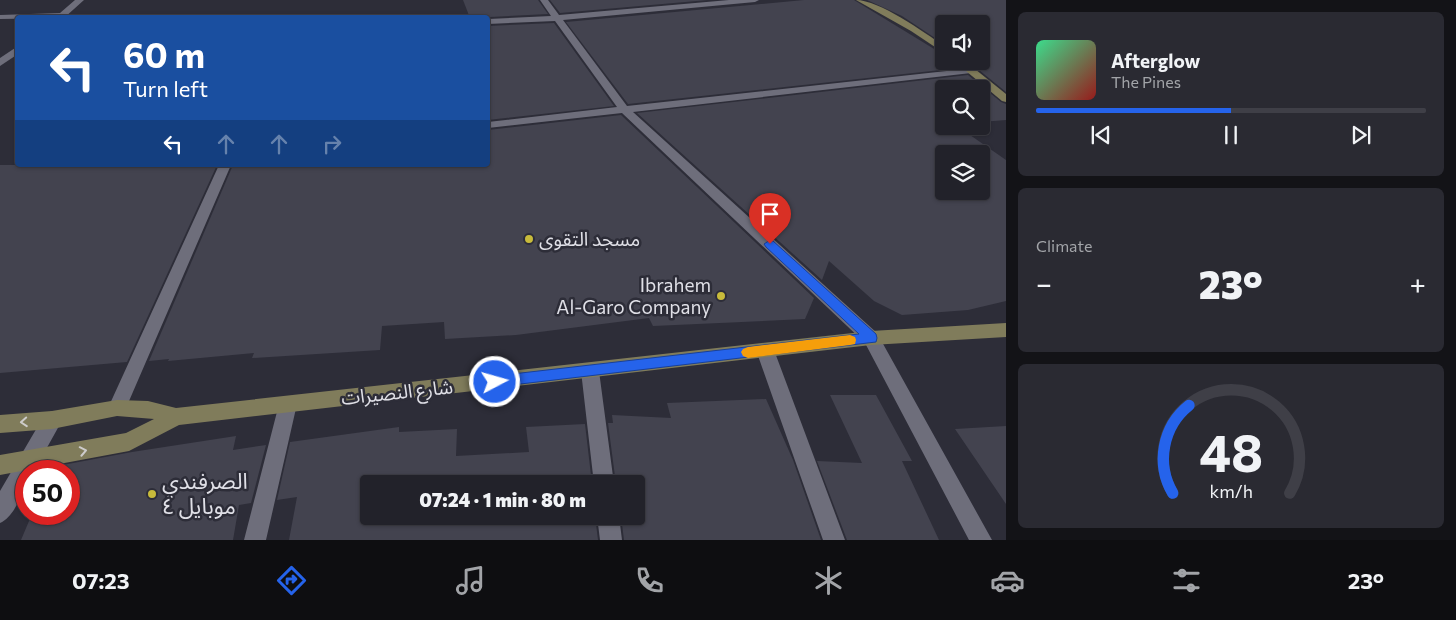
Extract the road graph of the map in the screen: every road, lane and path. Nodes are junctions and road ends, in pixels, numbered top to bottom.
1 (80, 0) edge
2 (544, 0) edge
3 (755, 0) edge
4 (860, 0) edge
5 (60, 15) edge
6 (0, 17) edge
7 (15, 17) edge
8 (556, 18) junction
9 (490, 22) edge
10 (935, 44) edge
11 (15, 51) edge
12 (3, 60) edge
13 (972, 70) joint
14 (1006, 99) edge
15 (625, 110) junction
16 (490, 125) edge
17 (224, 167) edge
18 (1006, 330) edge
19 (871, 338) junction
20 (765, 350) junction
21 (590, 371) junction
22 (288, 404) junction
23 (117, 408) junction
24 (176, 417) junction
25 (52, 420) junction
26 (0, 424) edge
27 (30, 460) edge
28 (34, 460) edge
29 (15, 463) edge
30 (0, 465) edge
31 (603, 475) edge
32 (15, 486) edge
33 (0, 512) edge
34 (610, 525) edge
35 (255, 540) edge
36 (612, 540) edge
37 (834, 540) edge
38 (981, 540) edge

1 - 5 street
2 - 8 street
3 - 8 street
4 - 10 main road
6 - 7 street
8 - 9 street
8 - 15 street
11 - 12 street
13 - 14 main road
13 - 15 street
15 - 16 street
15 - 19 street
17 - 23 street
18 - 19 main road, شارع النصيرات
19 - 20 main road, شارع النصيرات
19 - 38 street
20 - 21 main road, شارع النصيرات
20 - 37 street
21 - 22 main road, شارع النصيرات
21 - 31 street
22 - 24 main road, شارع النصيرات
22 - 35 street
23 - 24 main road, شارع النصيرات
23 - 25 main road, شارع النصيرات
28 -> 24 main road, شارع النصيرات
25 -> 26 main road, شارع النصيرات
25 - 27 street
29 - 30 main road, شارع النصيرات
32 - 33 street
34 - 36 street

